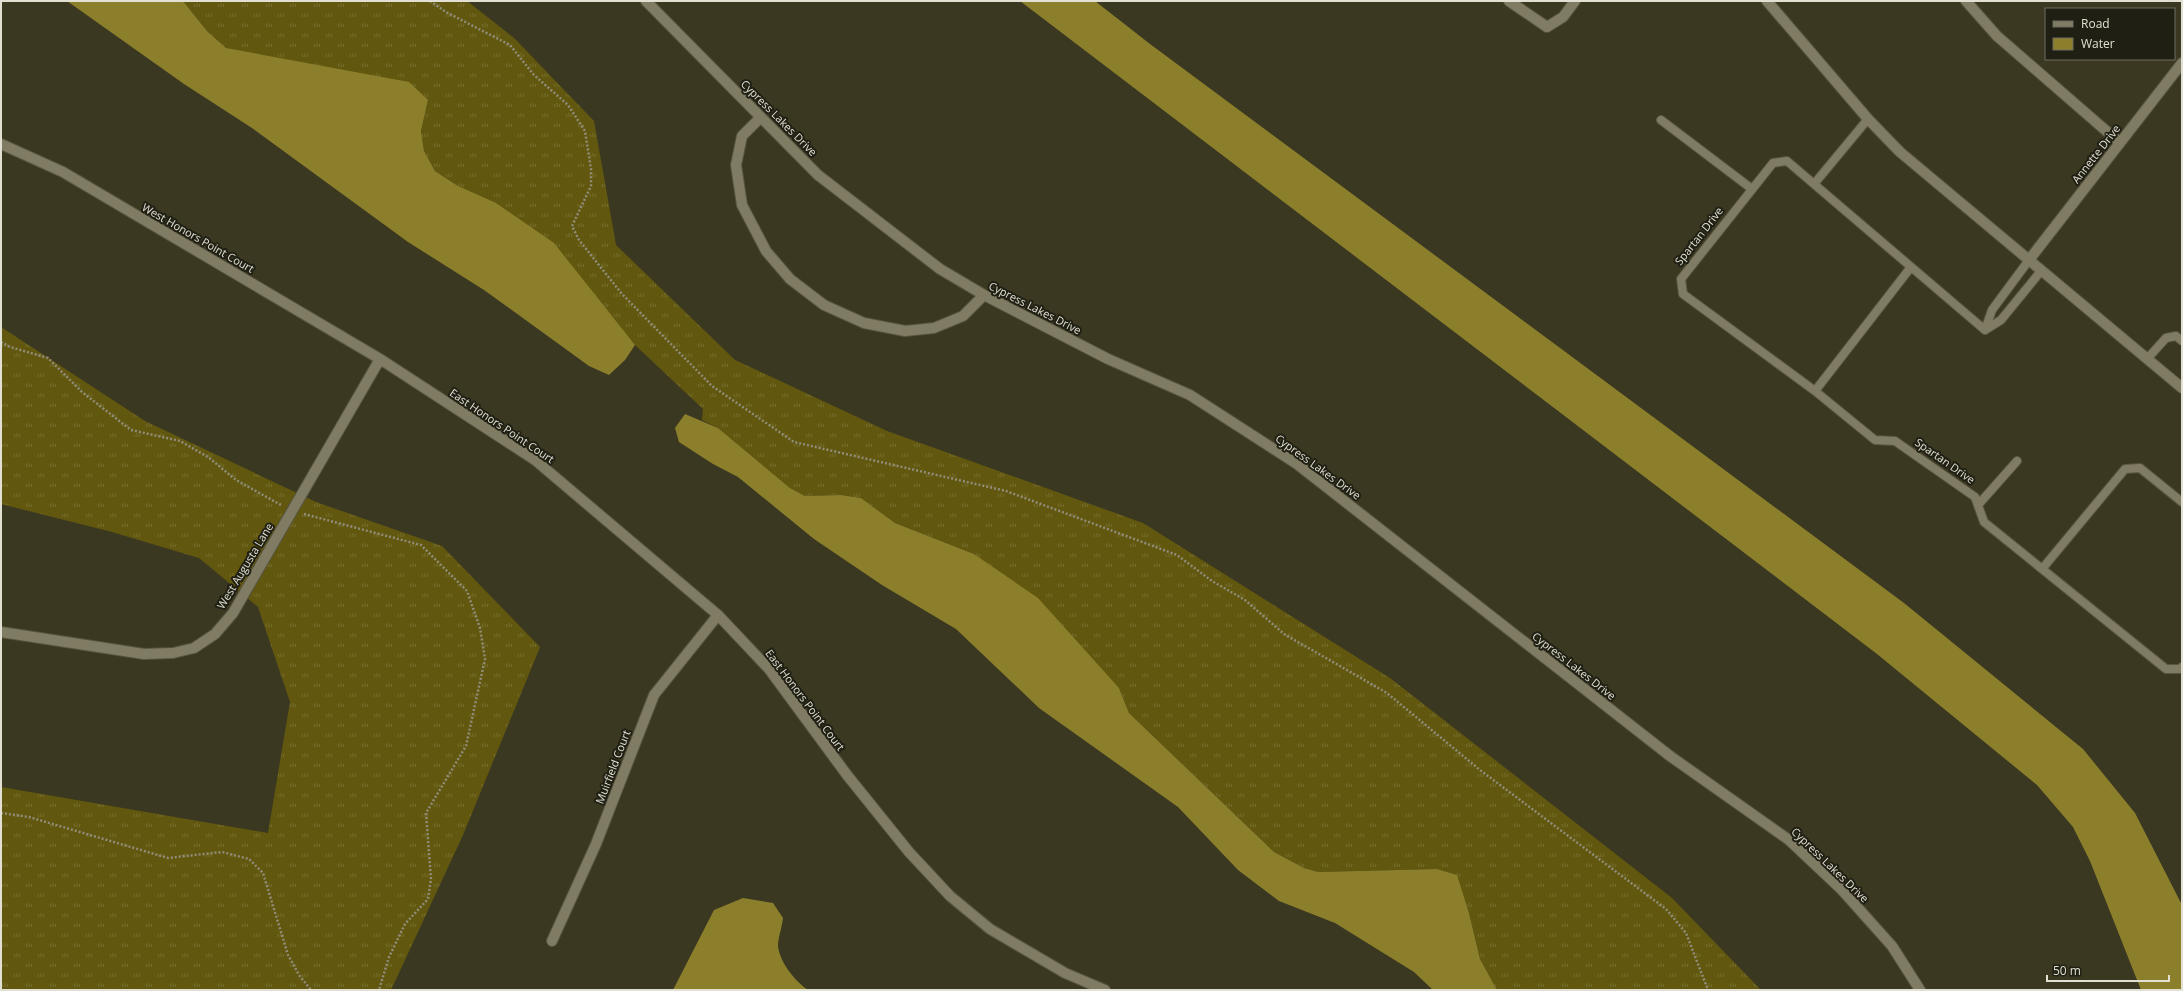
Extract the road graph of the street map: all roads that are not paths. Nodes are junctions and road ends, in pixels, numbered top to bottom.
1 (646, 1) edge
2 (1509, 1) edge
3 (1575, 1) edge
4 (1766, 1) edge
5 (1966, 1) edge
6 (2182, 63) edge
7 (760, 118) junction
8 (1868, 119) junction
9 (1661, 120) dead end
10 (2119, 142) junction
11 (1, 144) edge
12 (1814, 184) junction
13 (1752, 189) junction
14 (2029, 260) junction
15 (1911, 267) junction
16 (2041, 271) junction
17 (984, 295) junction
18 (1985, 330) junction
19 (2182, 341) edge
20 (380, 359) junction
21 (2147, 359) junction
22 (2182, 388) edge
23 (1815, 391) junction
24 (2017, 461) dead end
25 (2182, 502) edge
26 (1978, 505) junction
27 (2042, 569) junction
28 (718, 615) junction
29 (1, 632) edge
30 (2182, 667) edge
31 (552, 942) dead end
32 (1105, 990) edge
33 (1920, 990) edge

1 - 7 street, Cypress Lakes Drive
2 - 3 street
4 - 8 street
5 - 10 street
6 - 10 street, Annette Drive
7 - 17 street, Cypress Lakes Drive
7 - 17 street
8 - 12 lane
8 - 14 street
9 - 13 lane
10 - 14 street, Annette Drive
11 - 20 street, West Honors Point Court
12 - 13 lane, Spartan Drive
12 - 15 lane, Spartan Drive
13 - 23 lane, Spartan Drive
14 - 16 street
14 - 18 lane
15 - 18 lane, Spartan Drive
15 - 23 lane
16 - 18 lane
16 - 21 street
17 - 33 street, Cypress Lakes Drive
19 - 21 lane
20 - 28 street, East Honors Point Court
20 - 29 street, West Augusta Lane
21 - 22 street
23 - 26 lane, Spartan Drive
24 - 26 lane
25 - 27 lane
26 - 27 lane, Spartan Drive
27 - 30 lane, Spartan Drive
28 - 31 street, Muirfield Court
28 - 32 street, East Honors Point Court

